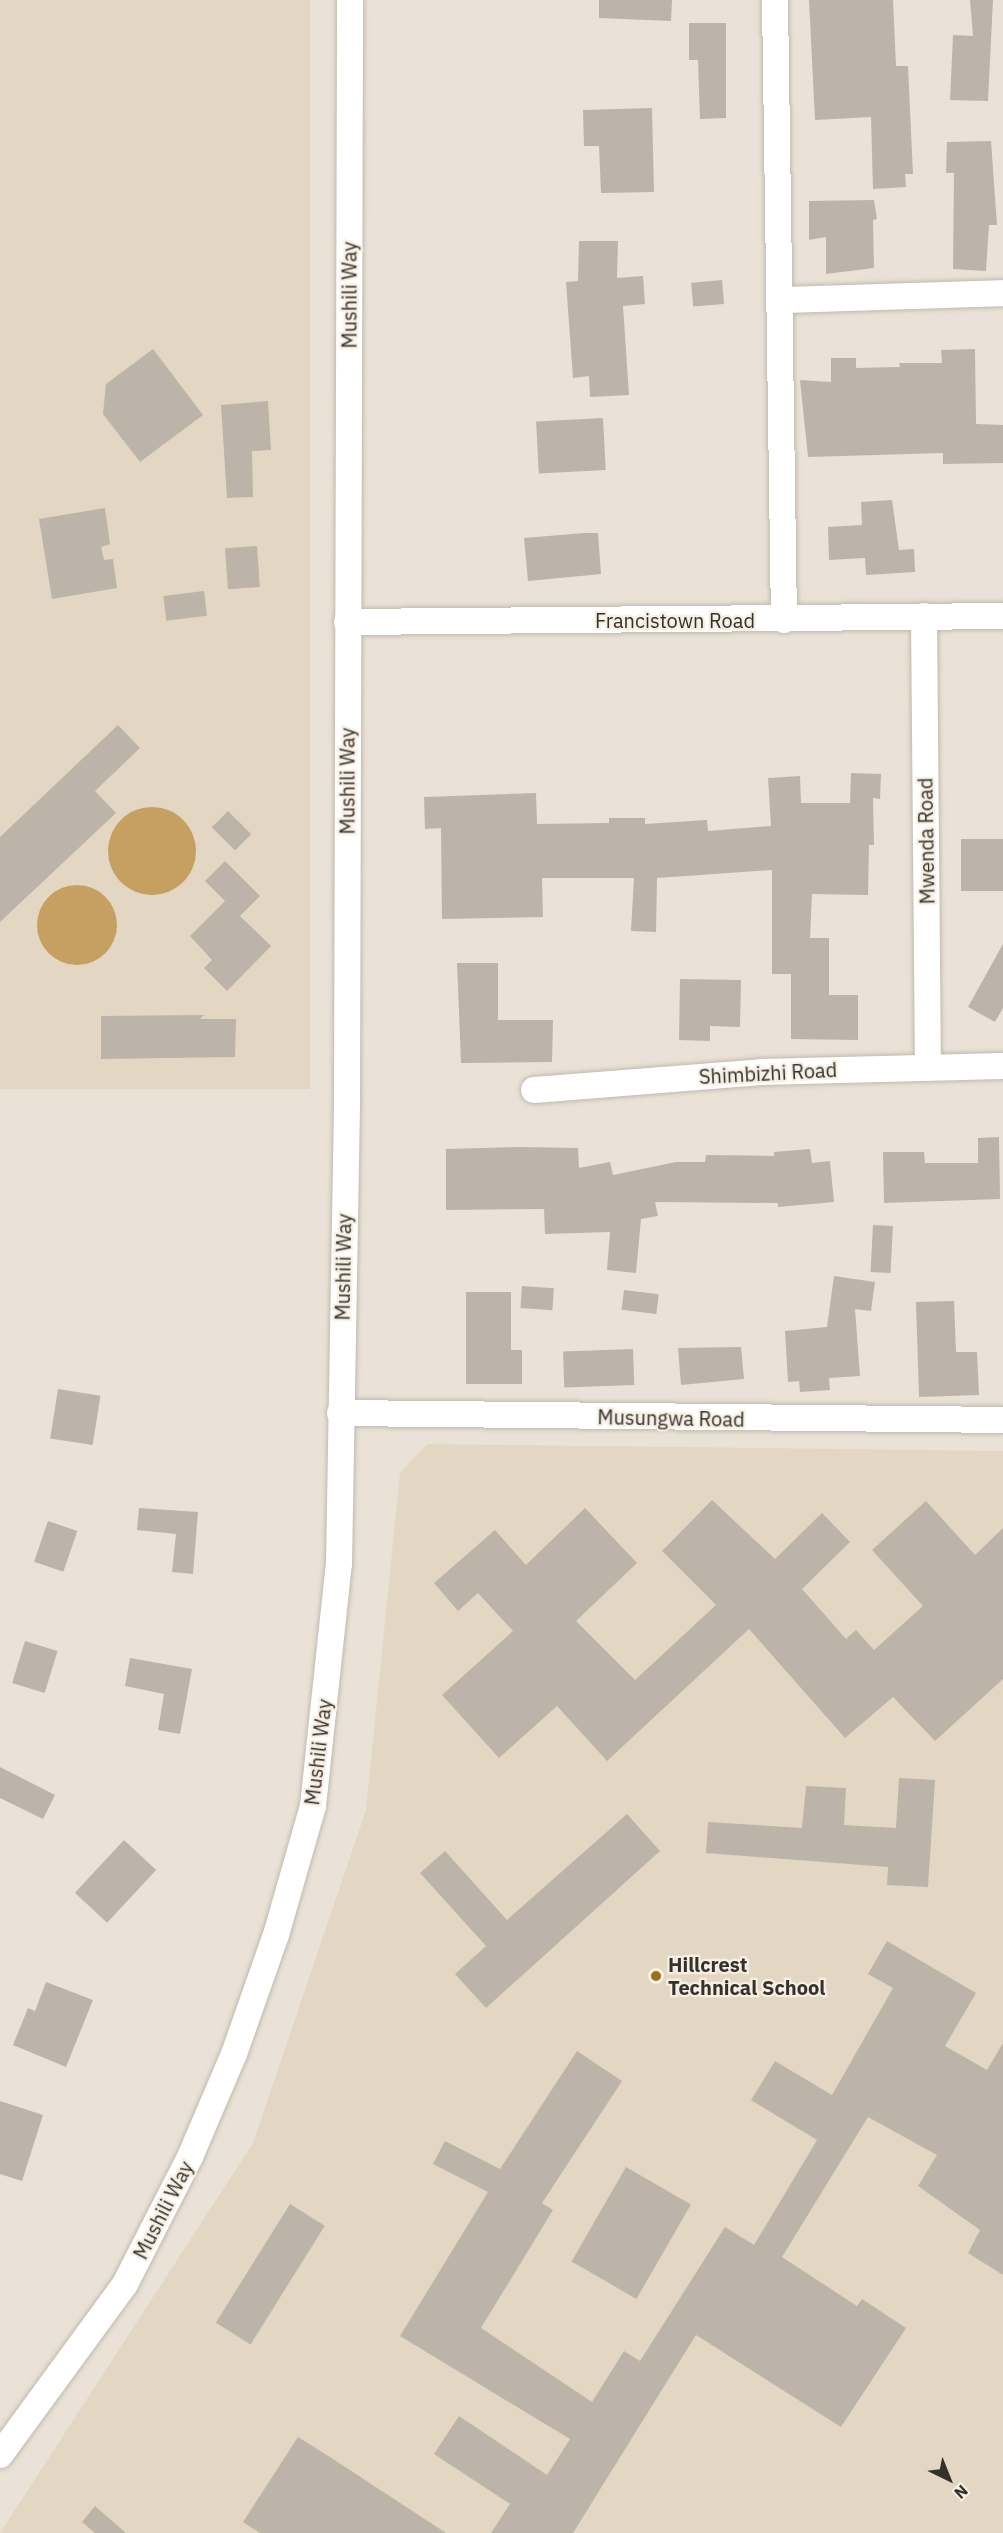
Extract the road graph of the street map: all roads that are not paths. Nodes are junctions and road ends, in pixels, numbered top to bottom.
1 (350, 0) edge
2 (775, 0) edge
3 (1003, 293) edge
4 (782, 300) junction
5 (924, 616) junction
6 (1003, 616) edge
7 (784, 620) junction
8 (347, 622) junction
9 (928, 1065) junction
10 (1003, 1066) edge
11 (534, 1090) dead end
12 (340, 1413) junction
13 (1003, 1420) edge
14 (0, 2455) edge

1 - 8 street, Mushili Way
2 - 4 street
3 - 4 street
4 - 7 street
5 - 6 street, Francistown Road
5 - 7 street, Francistown Road
5 - 9 street, Mwenda Road
7 - 8 street, Francistown Road
8 - 12 street, Mushili Way
9 - 10 street, Shimbizhi Road
9 - 11 street, Shimbizhi Road
12 - 13 street, Musungwa Road
12 - 14 street, Mushili Way

